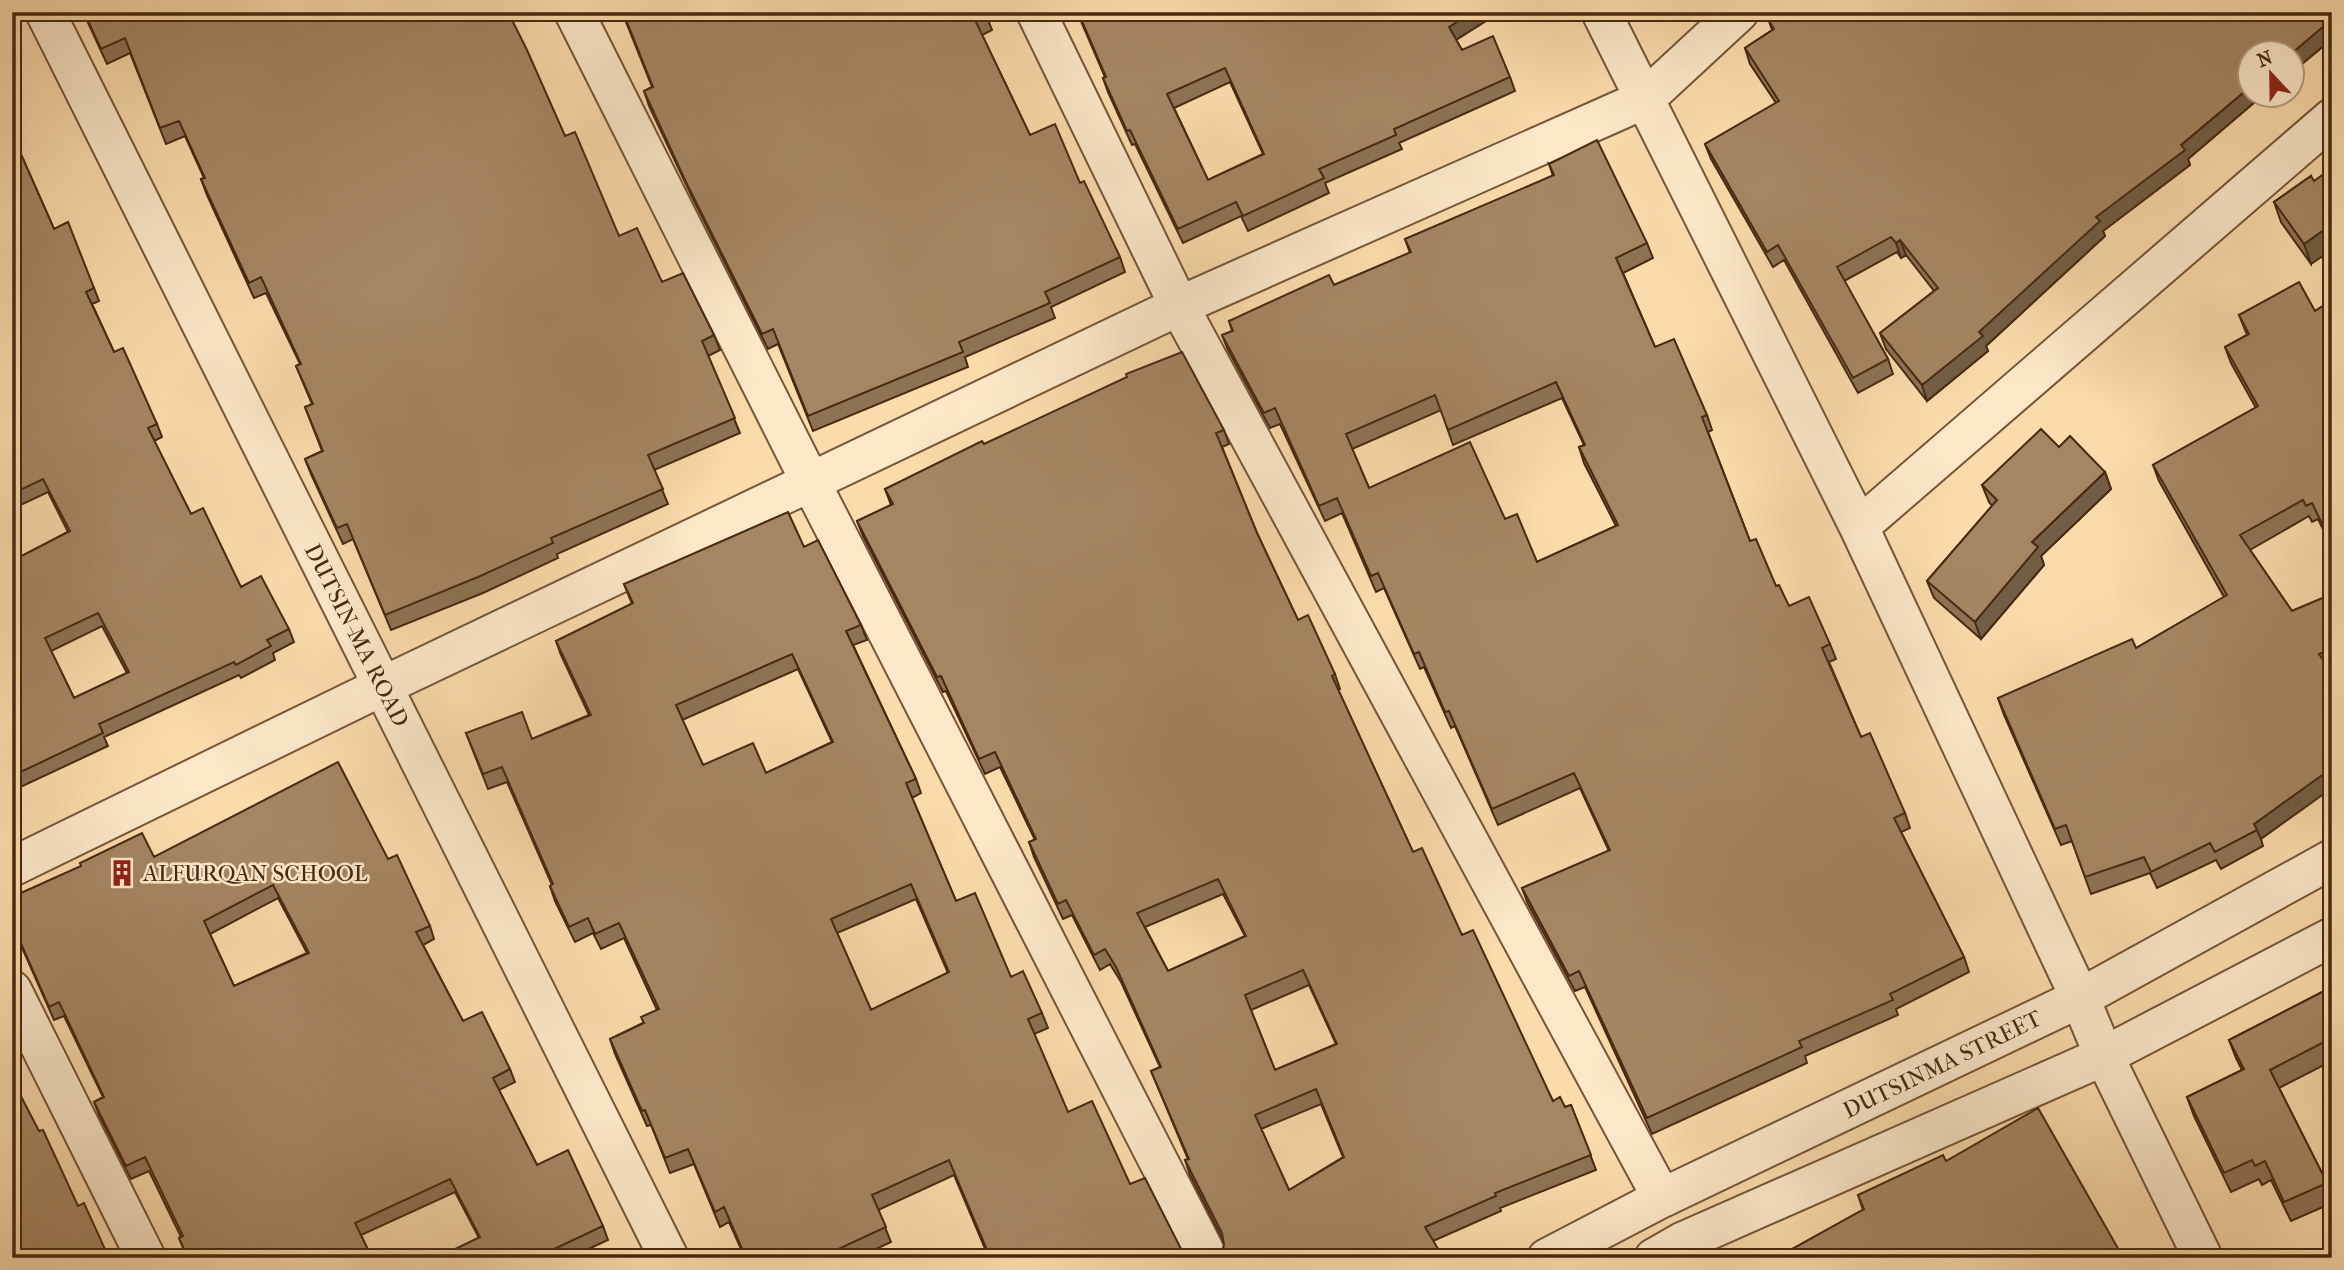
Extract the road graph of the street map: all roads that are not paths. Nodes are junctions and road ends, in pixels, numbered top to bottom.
1 (45, 12) edge
2 (574, 12) edge
3 (1036, 12) edge
4 (1601, 12) edge
5 (1739, 12) edge
6 (1645, 99) junction
7 (2332, 118) edge
8 (1179, 306) junction
9 (810, 481) junction
10 (1859, 527) junction
11 (383, 686) junction
12 (2332, 859) edge
13 (12, 867) edge
14 (2332, 937) edge
15 (12, 990) edge
16 (2080, 998) junction
17 (2104, 1056) junction
18 (1662, 1198) junction
19 (146, 1258) edge
20 (669, 1258) edge
21 (1208, 1258) edge
22 (1548, 1258) edge
23 (1654, 1258) edge
24 (2203, 1258) edge

1 - 11 street, DUTSIN-MA ROAD
2 - 9 street
3 - 8 street
4 - 6 street
5 - 6 street
6 - 8 street
6 - 10 street
7 - 10 street
8 - 9 street
8 - 18 street
9 - 11 street
9 - 21 street
10 - 16 street
11 - 13 street
11 - 20 street, DUTSIN-MA ROAD
12 - 16 street, DUTSINMA STREET
14 - 17 street
15 - 19 street
16 - 17 street
16 - 18 street, DUTSINMA STREET
17 - 23 street
17 - 24 street
18 - 22 street, DUTSINMA STREET

